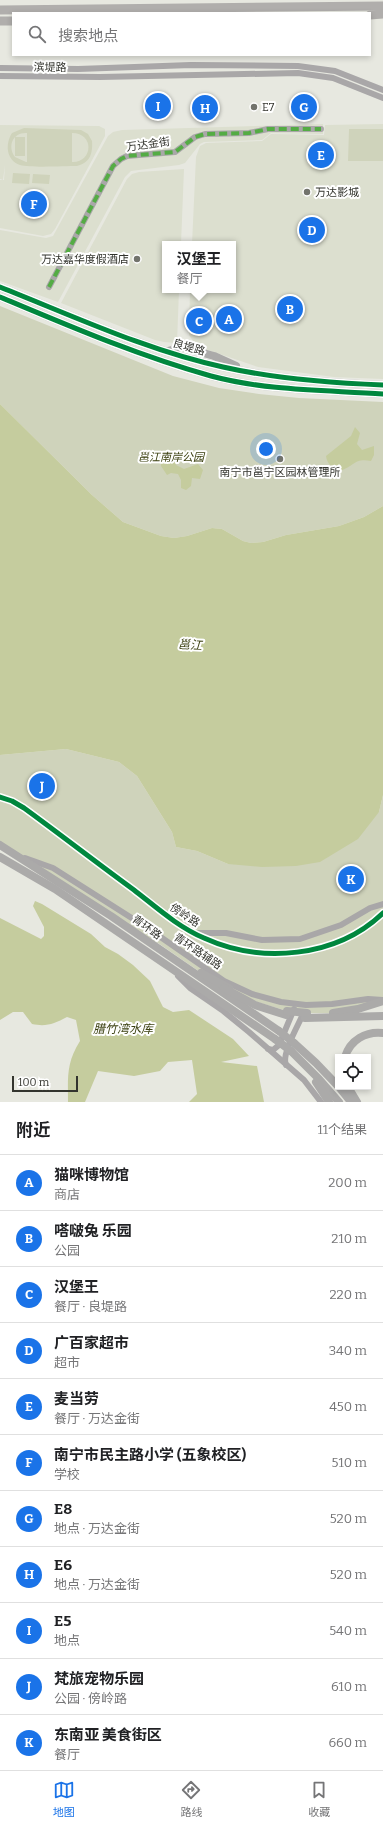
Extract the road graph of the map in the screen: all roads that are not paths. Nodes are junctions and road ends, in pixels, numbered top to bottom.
1 (383, 6) edge
2 (0, 10) edge
3 (383, 14) edge
4 (371, 15) edge
5 (0, 21) edge
6 (12, 21) edge
7 (0, 68) edge
8 (0, 76) edge
9 (383, 90) edge
10 (383, 98) edge
11 (321, 130) dead end
12 (0, 287) edge
13 (49, 287) dead end
14 (0, 297) edge
15 (383, 385) edge
16 (383, 394) edge
17 (0, 797) edge
18 (0, 845) edge
19 (0, 856) edge
20 (20, 856) junction
21 (383, 904) edge
22 (383, 913) edge
23 (192, 932) junction
24 (135, 933) junction
25 (170, 968) junction
26 (383, 1001) edge
27 (312, 1005) junction
28 (287, 1010) junction
29 (306, 1016) junction
30 (383, 1016) edge
31 (383, 1033) edge
32 (268, 1049) junction
33 (346, 1054) edge
34 (300, 1060) junction
35 (286, 1065) junction
36 (335, 1084) edge
37 (341, 1090) edge
38 (350, 1090) edge
39 (321, 1102) edge
40 (329, 1102) edge
41 (339, 1102) edge
42 (351, 1102) edge
43 (357, 1102) edge

1 - 2 highway
3 - 4 highway
5 - 6 highway
7 - 9 street, 滨堤路
8 - 10 street, 滨堤路
11 - 13 street, 万达金街
12 - 15 main road, 良堤路
14 - 16 main road, 良堤路
17 - 23 street, 傍岭路
18 - 20 main road, 青环路
19 - 25 main road, 青环路
20 - 24 main road, 青环路
20 - 28 street, 青环路辅路
21 - 23 street
22 - 23 street, 傍岭路
24 - 28 main road
24 - 36 main road, 青环路, bridge
25 - 32 street
25 - 34 main road, 青环路, bridge
26 - 27 street, 青环路辅路
26 - 29 main road
27 - 28 street, 青环路辅路
27 - 35 street
28 - 29 main road
28 - 32 street
29 - 30 main road
31 - 33 main road
32 - 35 street
34 - 40 main road
34 - 41 main road
35 - 39 street
37 - 42 main road, 青环路
38 - 43 main road

